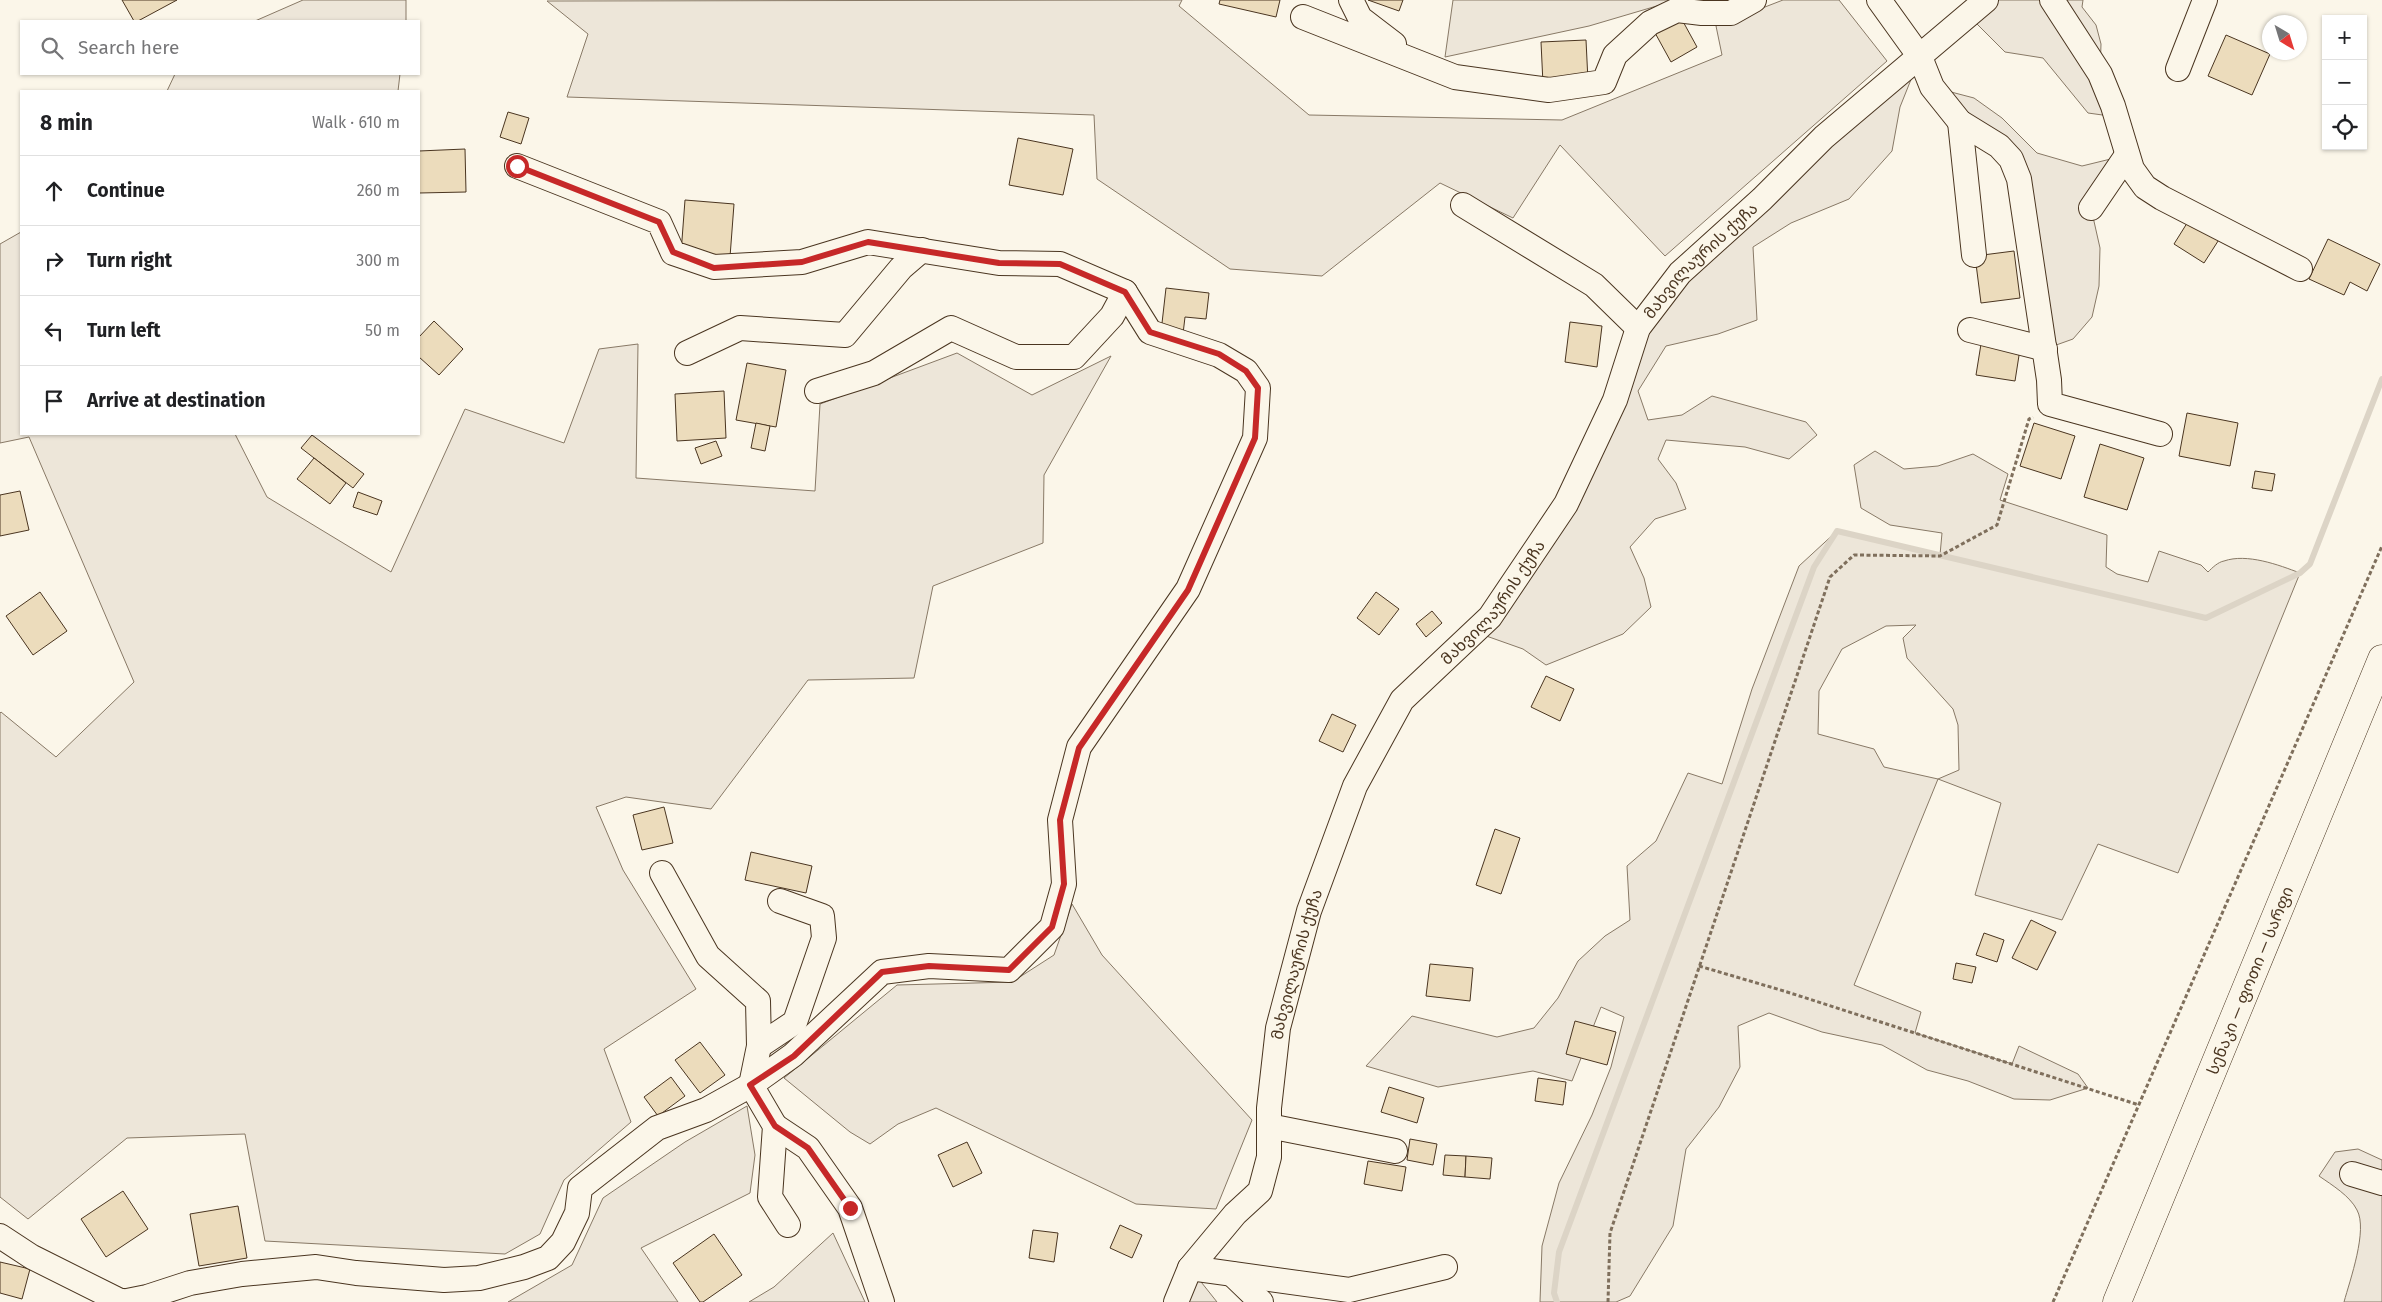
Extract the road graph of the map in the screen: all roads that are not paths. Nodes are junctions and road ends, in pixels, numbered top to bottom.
1 (1351, 0) edge
2 (1754, 0) edge
3 (1879, 0) edge
4 (1986, 0) edge
5 (2052, 0) edge
6 (2205, 0) edge
7 (1303, 17) dead end
8 (1920, 57) junction
9 (1419, 62) junction
10 (2178, 69) dead end
11 (1960, 122) junction
12 (2127, 155) junction
13 (517, 166) dead end
14 (1463, 206) dead end
15 (2091, 208) dead end
16 (922, 250) junction
17 (1974, 255) dead end
18 (2300, 269) dead end
19 (1125, 292) junction
20 (1638, 328) junction
21 (1970, 330) dead end
22 (2045, 349) junction
23 (687, 353) dead end
24 (817, 392) dead end
25 (2160, 434) dead end
26 (2382, 659) edge
27 (662, 873) dead end
28 (780, 901) dead end
29 (759, 1046) junction
30 (750, 1085) junction
31 (775, 1126) junction
32 (1269, 1126) junction
33 (1395, 1151) dead end
34 (2352, 1174) dead end
35 (2382, 1183) edge
36 (788, 1225) dead end
37 (0, 1236) edge
38 (1445, 1267) dead end
39 (1190, 1268) junction
40 (1232, 1274) junction
41 (882, 1302) edge
42 (1176, 1302) edge
43 (1261, 1302) edge
44 (2117, 1302) edge

1 - 9 street
2 - 9 street
3 - 8 street
4 - 8 street, მახვილაურის ქუჩა
5 - 12 street
6 - 10 street
7 - 9 street
8 - 11 street
8 - 20 street, მახვილაურის ქუჩა
11 - 17 street
11 - 22 street
12 - 15 street
12 - 18 street
13 - 16 street
14 - 20 street
16 - 19 street
16 - 23 street
19 - 24 street
19 - 30 street
20 - 32 street, მახვილაურის ქუჩა
21 - 22 street
22 - 25 street
26 - 44 highway, სენაკი — ფოთი — სარფი
27 - 29 street
28 - 29 street
29 - 30 street
30 - 31 street
30 - 37 street
31 - 36 street
31 - 41 street
32 - 33 street
32 - 39 street, მახვილაურის ქუჩა
34 - 35 street
38 - 40 street
39 - 40 street
39 - 42 street, მახვილაურის ქუჩა
40 - 43 street

